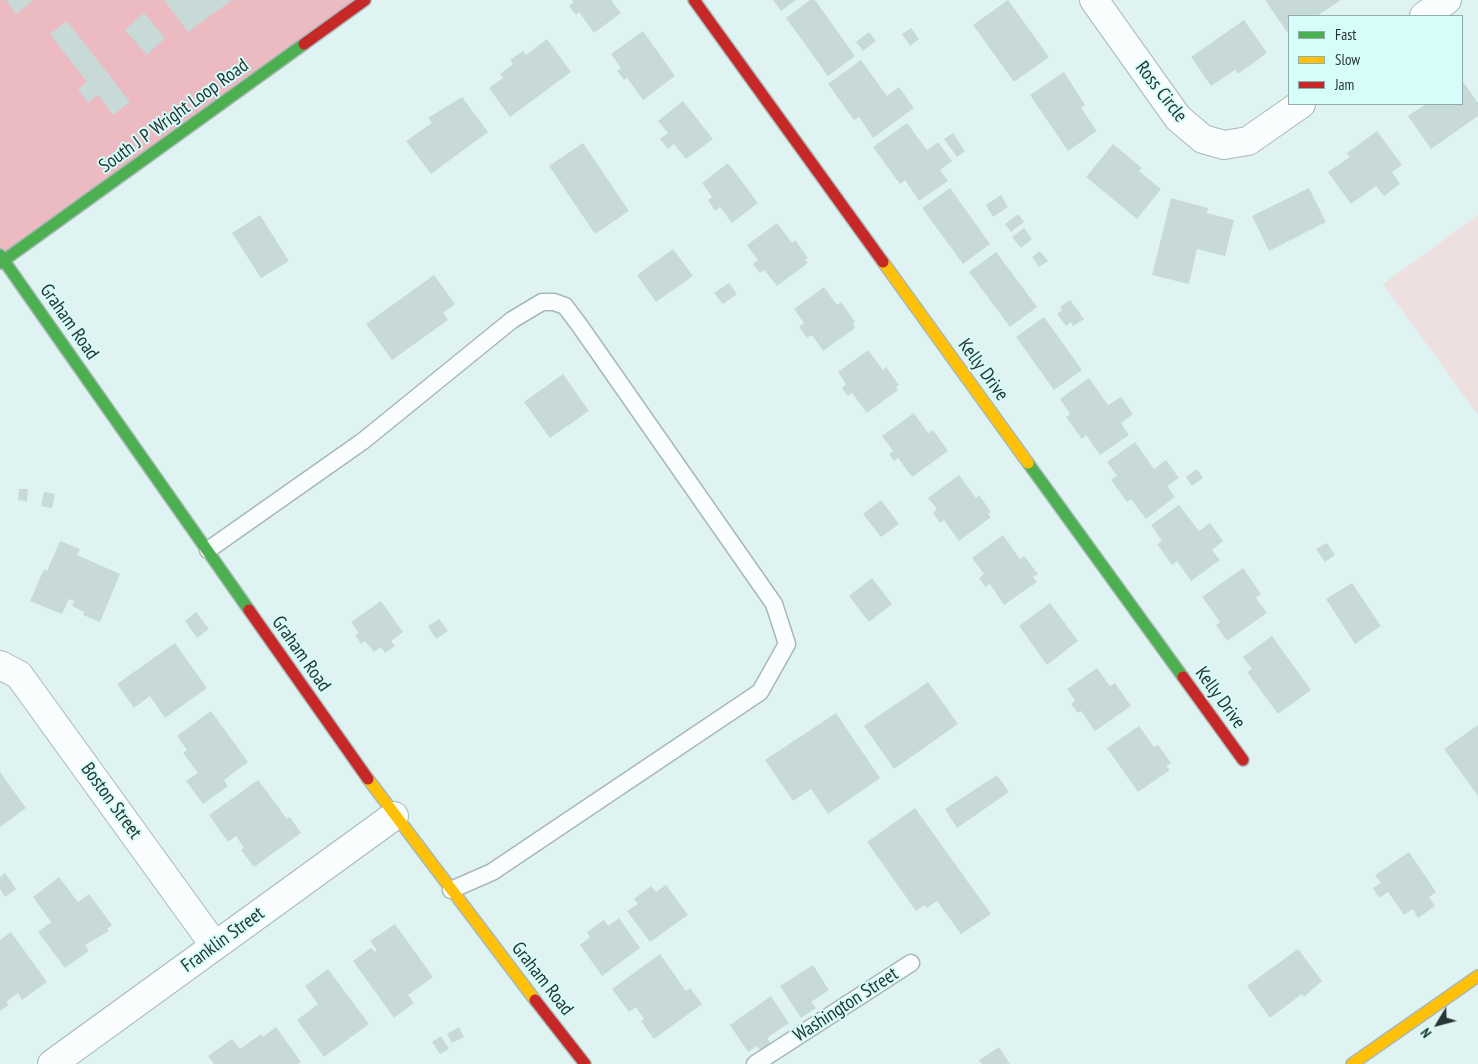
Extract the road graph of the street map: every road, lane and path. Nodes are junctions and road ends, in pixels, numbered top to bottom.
1 (365, 0) edge
2 (694, 0) edge
3 (1094, 0) edge
4 (1447, 0) edge
5 (1425, 15) edge
6 (1300, 105) edge
7 (1, 259) edge
8 (208, 550) junction
9 (0, 665) edge
10 (1243, 760) dead end
11 (394, 816) junction
12 (451, 890) junction
13 (215, 946) junction
14 (911, 963) dead end
15 (1478, 976) edge
16 (52, 1064) edge
17 (585, 1064) edge
18 (755, 1064) edge
19 (1352, 1064) edge

1 - 7 main road, South J P Wright Loop Road
2 - 10 main road, Kelly Drive
3 - 6 street, Ross Circle
4 - 5 street
7 - 8 main road, Graham Road
8 - 11 main road, Graham Road
8 - 12 lane
9 - 13 street, Boston Street
11 - 12 main road, Graham Road
11 - 13 street, Franklin Street
12 - 17 main road, Graham Road
13 - 16 street, Franklin Street
14 - 18 lane, Washington Street
15 - 19 main road

